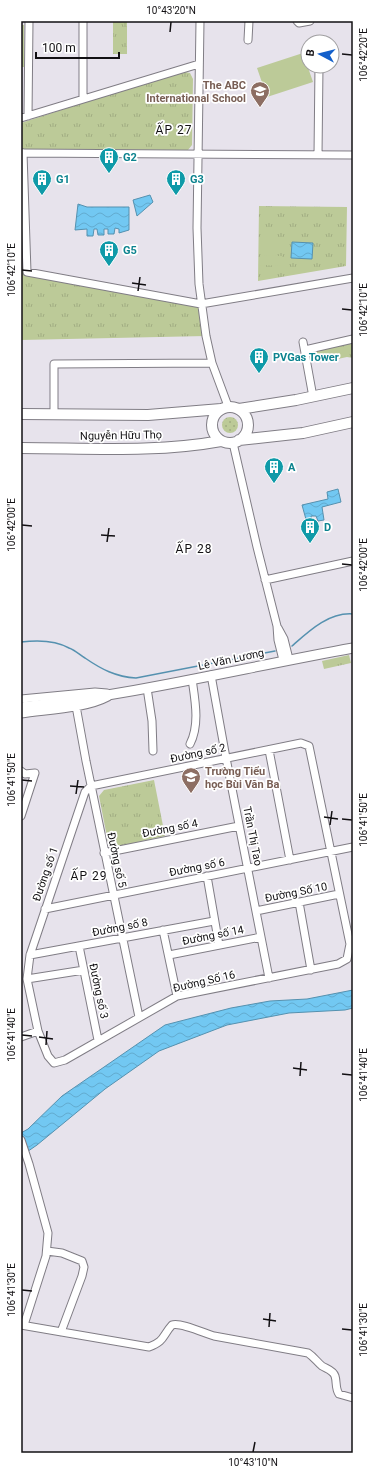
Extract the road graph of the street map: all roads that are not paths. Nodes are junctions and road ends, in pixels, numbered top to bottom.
1 (28, 21) edge
2 (83, 21) edge
3 (200, 21) edge
4 (249, 21) edge
5 (297, 21) edge
6 (310, 21) edge
7 (248, 40) dead end
8 (199, 64) junction
9 (319, 74) edge
10 (83, 98) junction
11 (28, 116) junction
12 (21, 118) edge
13 (22, 153) edge
14 (318, 154) junction
15 (353, 154) edge
16 (198, 155) junction
17 (353, 278) edge
18 (201, 304) junction
19 (353, 339) edge
20 (303, 342) dead end
21 (305, 350) junction
22 (212, 363) junction
23 (353, 388) edge
24 (312, 397) junction
25 (224, 408) junction
26 (239, 409) junction
27 (54, 413) junction
28 (21, 414) edge
29 (353, 422) edge
30 (222, 441) junction
31 (236, 442) junction
32 (21, 448) edge
33 (353, 561) edge
34 (265, 580) junction
35 (353, 648) edge
36 (286, 660) junction
37 (211, 675) junction
38 (192, 679) junction
39 (147, 688) junction
40 (113, 694) junction
41 (21, 699) edge
42 (76, 706) junction
43 (21, 707) edge
44 (21, 714) edge
45 (190, 744) dead end
46 (269, 750) junction
47 (153, 751) dead end
48 (226, 758) junction
49 (21, 771) edge
50 (91, 786) junction
51 (21, 816) edge
52 (239, 826) junction
53 (353, 847) edge
54 (104, 852) junction
55 (330, 852) junction
56 (290, 860) junction
57 (248, 868) junction
58 (207, 876) junction
59 (339, 894) junction
60 (113, 895) junction
61 (299, 902) junction
62 (45, 909) junction
63 (256, 911) junction
64 (214, 921) junction
65 (163, 930) junction
66 (261, 937) junction
67 (122, 938) junction
68 (219, 945) junction
69 (79, 946) junction
70 (30, 955) junction
71 (169, 955) junction
72 (84, 970) junction
73 (311, 970) junction
74 (269, 978) junction
75 (27, 980) junction
76 (177, 996) junction
77 (138, 1017) junction
78 (38, 1031) junction
79 (21, 1037) edge
80 (98, 1040) junction
81 (54, 1063) joint
82 (21, 1140) edge
83 (47, 1251) junction
84 (23, 1325) edge
85 (60, 1332) junction
86 (353, 1398) edge

1 - 11 street
2 - 10 street
3 - 8 street
4 - 7 street
5 - 6 street
8 - 10 street
8 - 16 street
9 - 14 street
10 - 11 street
11 - 12 street
13 - 16 street
13 - 18 street
14 - 15 street
14 - 16 street
16 - 18 street
17 - 18 street
18 - 22 street
19 - 21 street
20 - 21 street
21 - 24 street
22 - 25 street
22 - 27 street
23 - 24 main road
24 - 26 main road
25 - 26 main road
25 - 27 main road, Nguyễn Hữu Thọ
25 - 30 main road
26 - 31 main road
27 - 28 main road, Nguyễn Hữu Thọ
29 - 31 main road
30 - 31 main road
30 - 32 main road, Nguyễn Hữu Thọ
31 - 34 street
33 - 34 street
34 - 36 street
35 - 36 main road, Lê Văn Lương
36 - 37 main road, Lê Văn Lương
37 - 38 main road, Lê Văn Lương
37 - 48 street, Trần Thị Tao
38 - 39 main road, Lê Văn Lương
38 - 45 street
39 - 40 main road, Lê Văn Lương
39 - 47 street
40 - 41 street, Lê Văn Lương
40 - 42 street, Lê Văn Lương
40 - 43 main road, Lê Văn Lương
42 - 44 street, Lê Văn Lương
42 - 50 street, Đường số 5
46 - 48 street, Đường số 2
46 - 55 street, Đường số 2
46 - 56 street
48 - 50 street, Đường số 2
48 - 52 street, Trần Thị Tao
49 - 51 street
50 - 54 street, Đường số 5
50 - 62 street, Đường số 1
52 - 54 street, Đường số 4
52 - 57 street, Trần Thị Tao
53 - 55 street, Đường số 6
54 - 60 street, Đường số 5
55 - 56 street, Đường số 6
55 - 59 street
56 - 57 street, Đường số 6
57 - 58 street, Đường số 6
57 - 63 street, Trần Thị Tao
58 - 60 street, Đường số 6
58 - 64 street
59 - 61 street, Đường Số 10
59 - 73 street, Đường Số 16
60 - 62 street, Đường số 6
60 - 67 street, Đường số 5
61 - 63 street, Đường Số 10
61 - 73 street
62 - 70 street, Đường số 1
63 - 66 street, Trần Thị Tao
64 - 65 street, Đường số 8
64 - 68 street
65 - 67 street, Đường số 8
65 - 71 street
66 - 68 street, Đường số 14
66 - 74 street, Trần Thị Tao
67 - 69 street, Đường số 8
67 - 77 street, Đường số 5
68 - 71 street, Đường số 14
69 - 70 street, Đường số 8
69 - 72 street, Đường số 3
70 - 75 street, Đường số 1
71 - 76 street
72 - 75 street
72 - 80 street, Đường số 3
73 - 74 street, Đường Số 16
74 - 76 street, Đường Số 16
75 - 78 street, Đường số 1
76 - 77 street, Đường Số 16
77 - 80 street, Đường Số 16
78 - 79 street
78 - 81 street, Đường số 1
80 - 81 street, Đường Số 16
82 - 83 street
83 - 84 street
83 - 85 street
84 - 85 street
85 - 86 street

